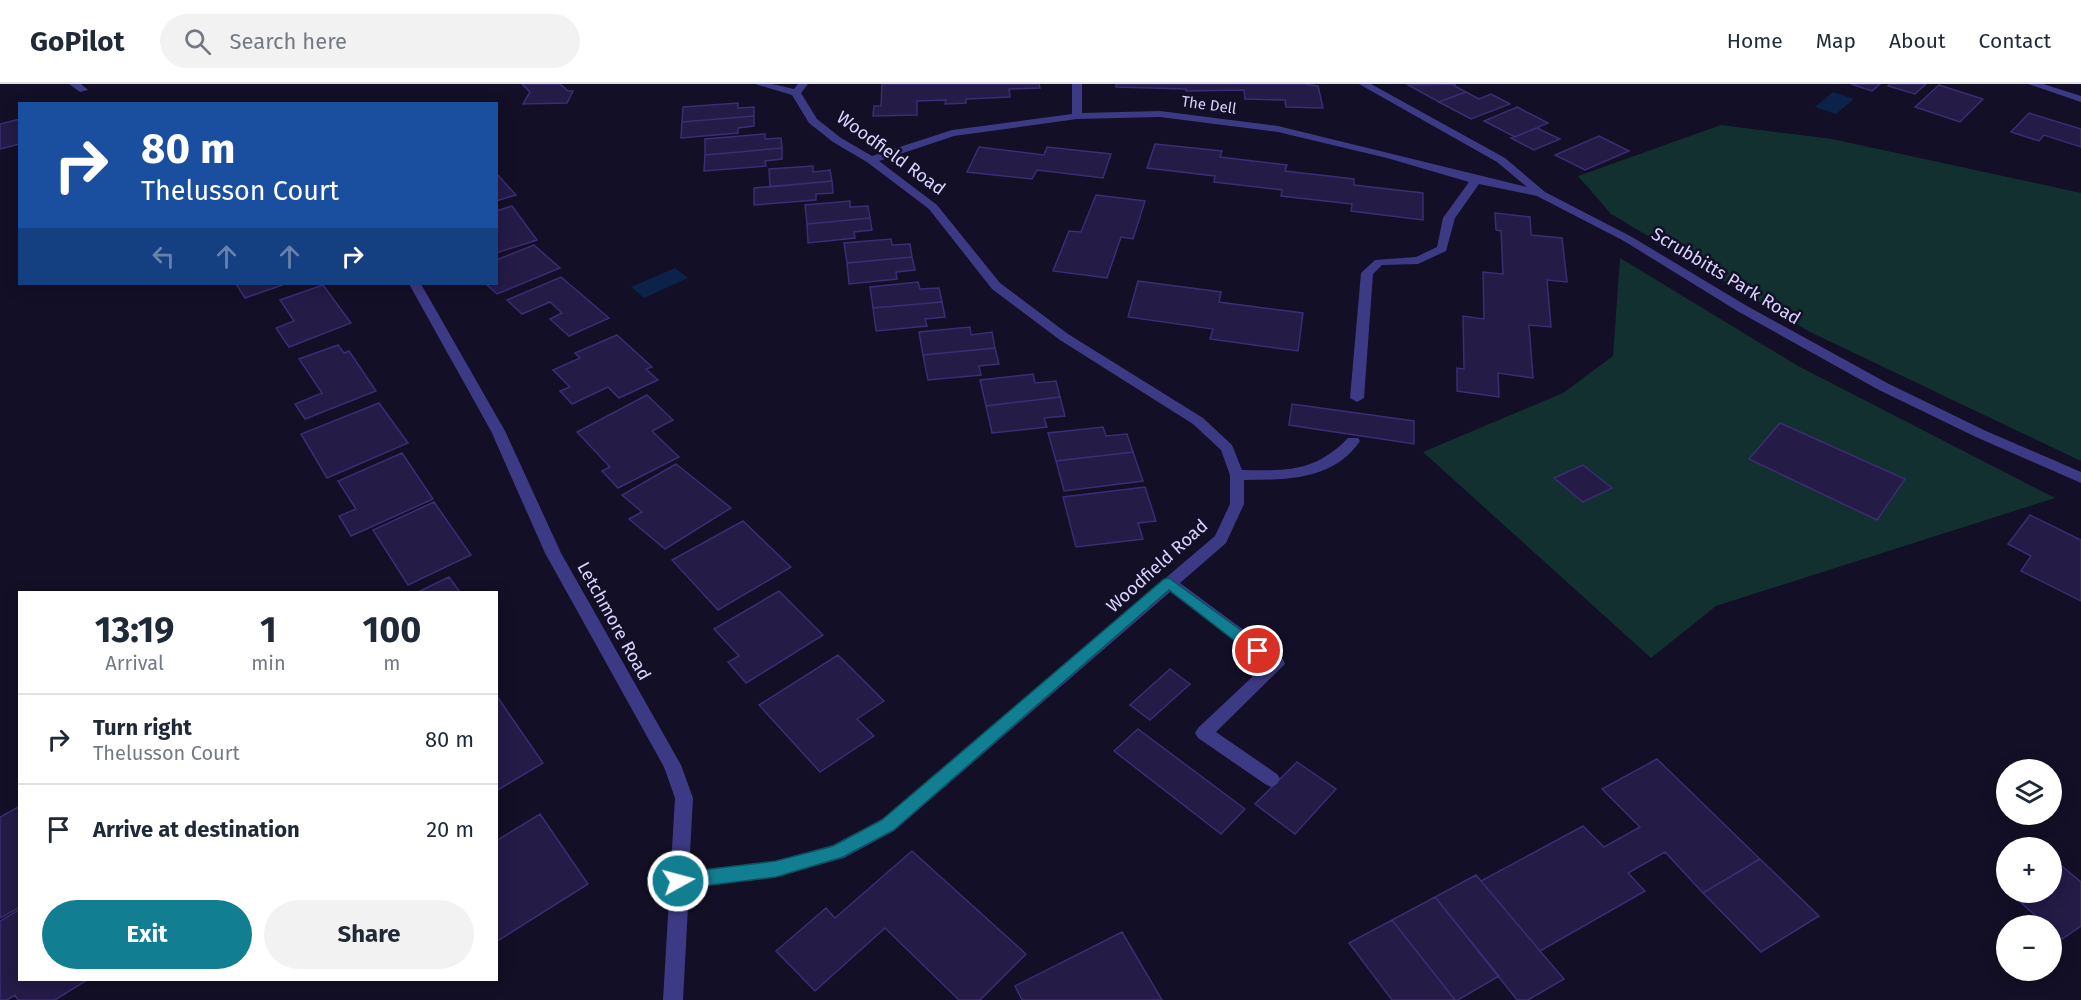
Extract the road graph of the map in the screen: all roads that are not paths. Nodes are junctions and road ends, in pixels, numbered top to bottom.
1 (74, 84) edge
2 (760, 84) edge
3 (1077, 84) edge
4 (1364, 84) edge
5 (2033, 84) edge
6 (799, 88) edge
7 (83, 90) dead end
8 (2081, 99) edge
9 (1077, 116) junction
10 (872, 160) junction
11 (1476, 180) junction
12 (1541, 194) junction
13 (416, 285) edge
14 (1357, 398) dead end
15 (1353, 441) dead end
16 (1237, 475) junction
17 (2081, 478) edge
18 (1169, 583) junction
19 (1271, 779) dead end
20 (678, 881) junction
21 (673, 1000) edge

1 - 7 street
2 - 6 street
3 - 9 street
4 - 12 street, Scrubbitts Park Road
5 - 8 street
6 - 10 street, Woodfield Road
9 - 10 street, The Dell
9 - 11 street, The Dell
10 - 16 street, Woodfield Road
11 - 12 street, The Dell
11 - 14 street
12 - 17 street, Scrubbitts Park Road
13 - 20 street, Letchmore Road
15 - 16 street
16 - 18 street, Woodfield Road
18 - 19 street
18 - 20 street, Woodfield Road
20 - 21 street, Letchmore Road

